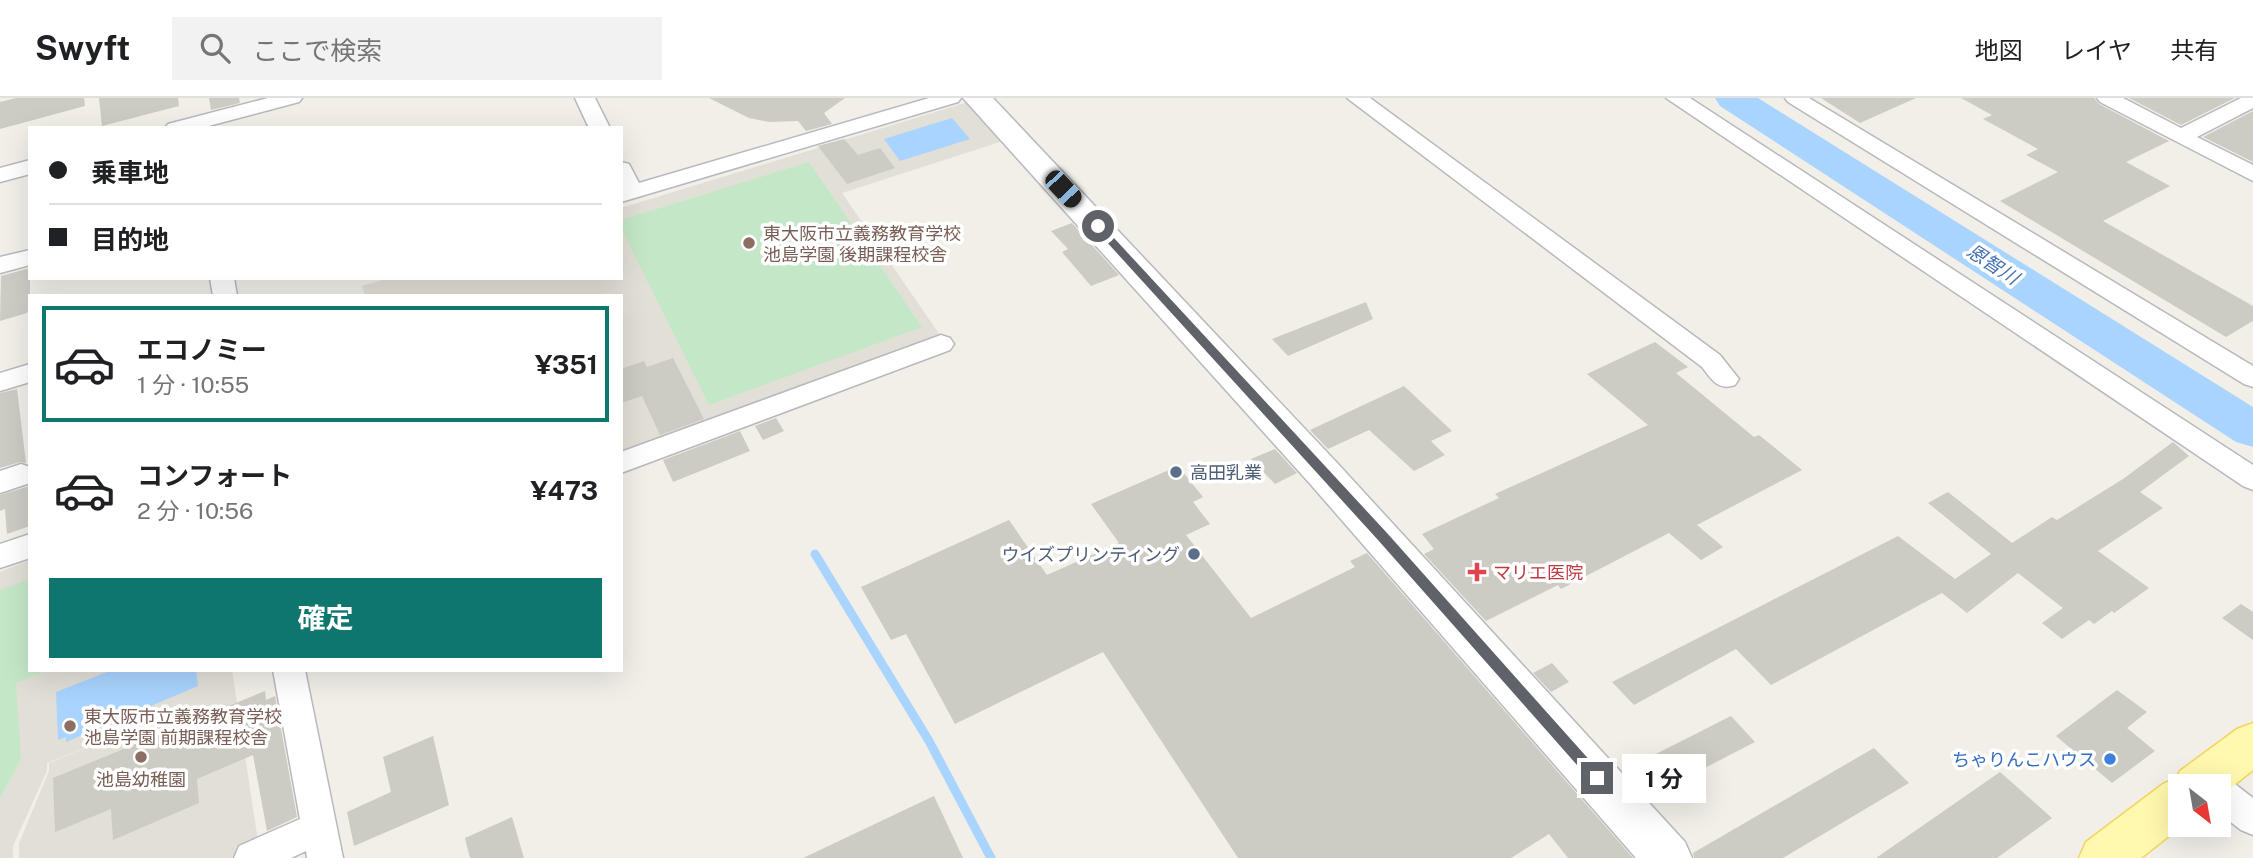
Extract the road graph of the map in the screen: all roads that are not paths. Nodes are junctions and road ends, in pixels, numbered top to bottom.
1 (196, 98) edge
2 (292, 98) edge
3 (585, 98) edge
4 (951, 98) edge
5 (977, 98) edge
6 (1357, 98) edge
7 (1676, 98) edge
8 (1795, 98) edge
9 (2107, 98) edge
10 (2253, 100) edge
11 (198, 125) edge
12 (599, 126) edge
13 (2180, 137) junction
14 (28, 168) edge
15 (2253, 174) edge
16 (0, 175) edge
17 (627, 194) edge
18 (28, 258) edge
19 (0, 265) edge
20 (940, 344) dead end
21 (28, 374) edge
22 (2253, 378) edge
23 (1726, 379) dead end
24 (0, 382) edge
25 (623, 462) edge
26 (2253, 479) edge
27 (28, 547) edge
28 (0, 556) edge
29 (289, 672) edge
30 (2253, 743) edge
31 (2219, 774) edge
32 (2231, 805) edge
33 (2168, 813) edge
34 (2253, 818) edge
35 (322, 843) edge
36 (252, 858) edge
37 (1668, 858) edge
38 (2104, 858) edge

1 - 11 street
2 - 11 street
3 - 12 street
4 - 17 street
5 - 37 street
6 - 23 street
7 - 26 street
8 - 22 street
9 - 13 street
10 - 13 street
13 - 15 street
14 - 16 street
18 - 19 street
20 - 25 street
21 - 24 street
27 - 28 street
29 - 35 street
30 - 31 main road
32 - 34 street
33 - 38 main road
35 - 36 street

